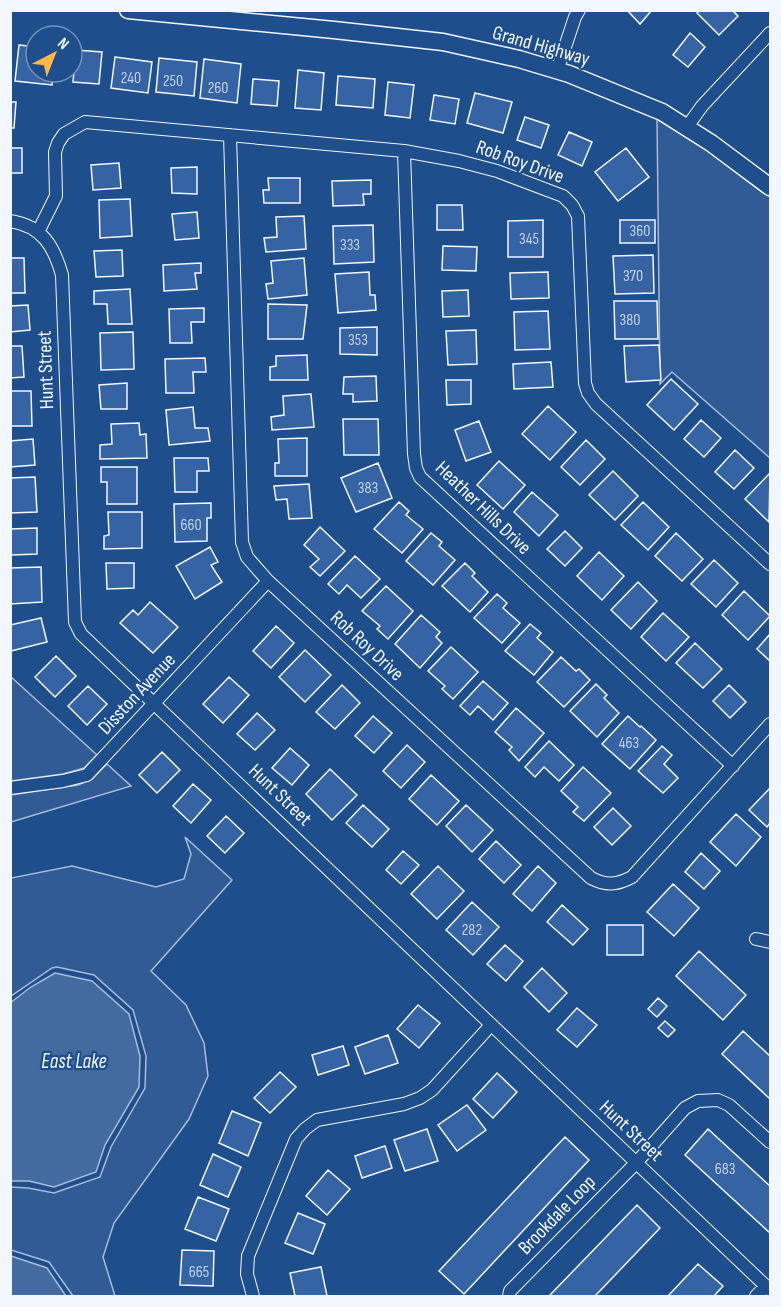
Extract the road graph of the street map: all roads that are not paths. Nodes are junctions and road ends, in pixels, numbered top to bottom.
1 (128, 10) edge
2 (574, 13) edge
3 (771, 33) edge
4 (558, 71) junction
5 (687, 127) junction
6 (230, 135) junction
7 (404, 151) junction
8 (771, 187) edge
9 (10, 221) edge
10 (38, 232) junction
11 (771, 564) edge
12 (268, 581) junction
13 (155, 703) junction
14 (771, 724) edge
15 (733, 766) junction
16 (10, 788) edge
17 (756, 939) dead end
18 (771, 942) edge
19 (491, 1025) junction
20 (771, 1142) edge
21 (636, 1163) junction
22 (768, 1288) edge
23 (253, 1296) edge
24 (509, 1296) edge
25 (756, 1296) edge

1 - 4 street, Grand Highway
2 - 4 street
3 - 5 street
4 - 5 street, Grand Highway
5 - 8 street, Grand Highway
6 - 7 street, Rob Roy Drive
6 - 10 street, Rob Roy Drive
6 - 12 street, Rob Roy Drive
7 - 11 street, Rob Roy Drive
7 - 15 street, Heather Hills Drive
9 - 10 street
10 - 13 street, Hunt Street
12 - 13 street, Disston Avenue
12 - 15 street, Rob Roy Drive
13 - 16 street, Disston Avenue
13 - 19 street, Hunt Street
14 - 15 street, Rob Roy Drive
17 - 18 street
19 - 21 street, Hunt Street
19 - 23 street
20 - 21 street, Brookdale Loop
21 - 22 street, Hunt Street
21 - 24 street, Brookdale Loop
22 - 25 street

